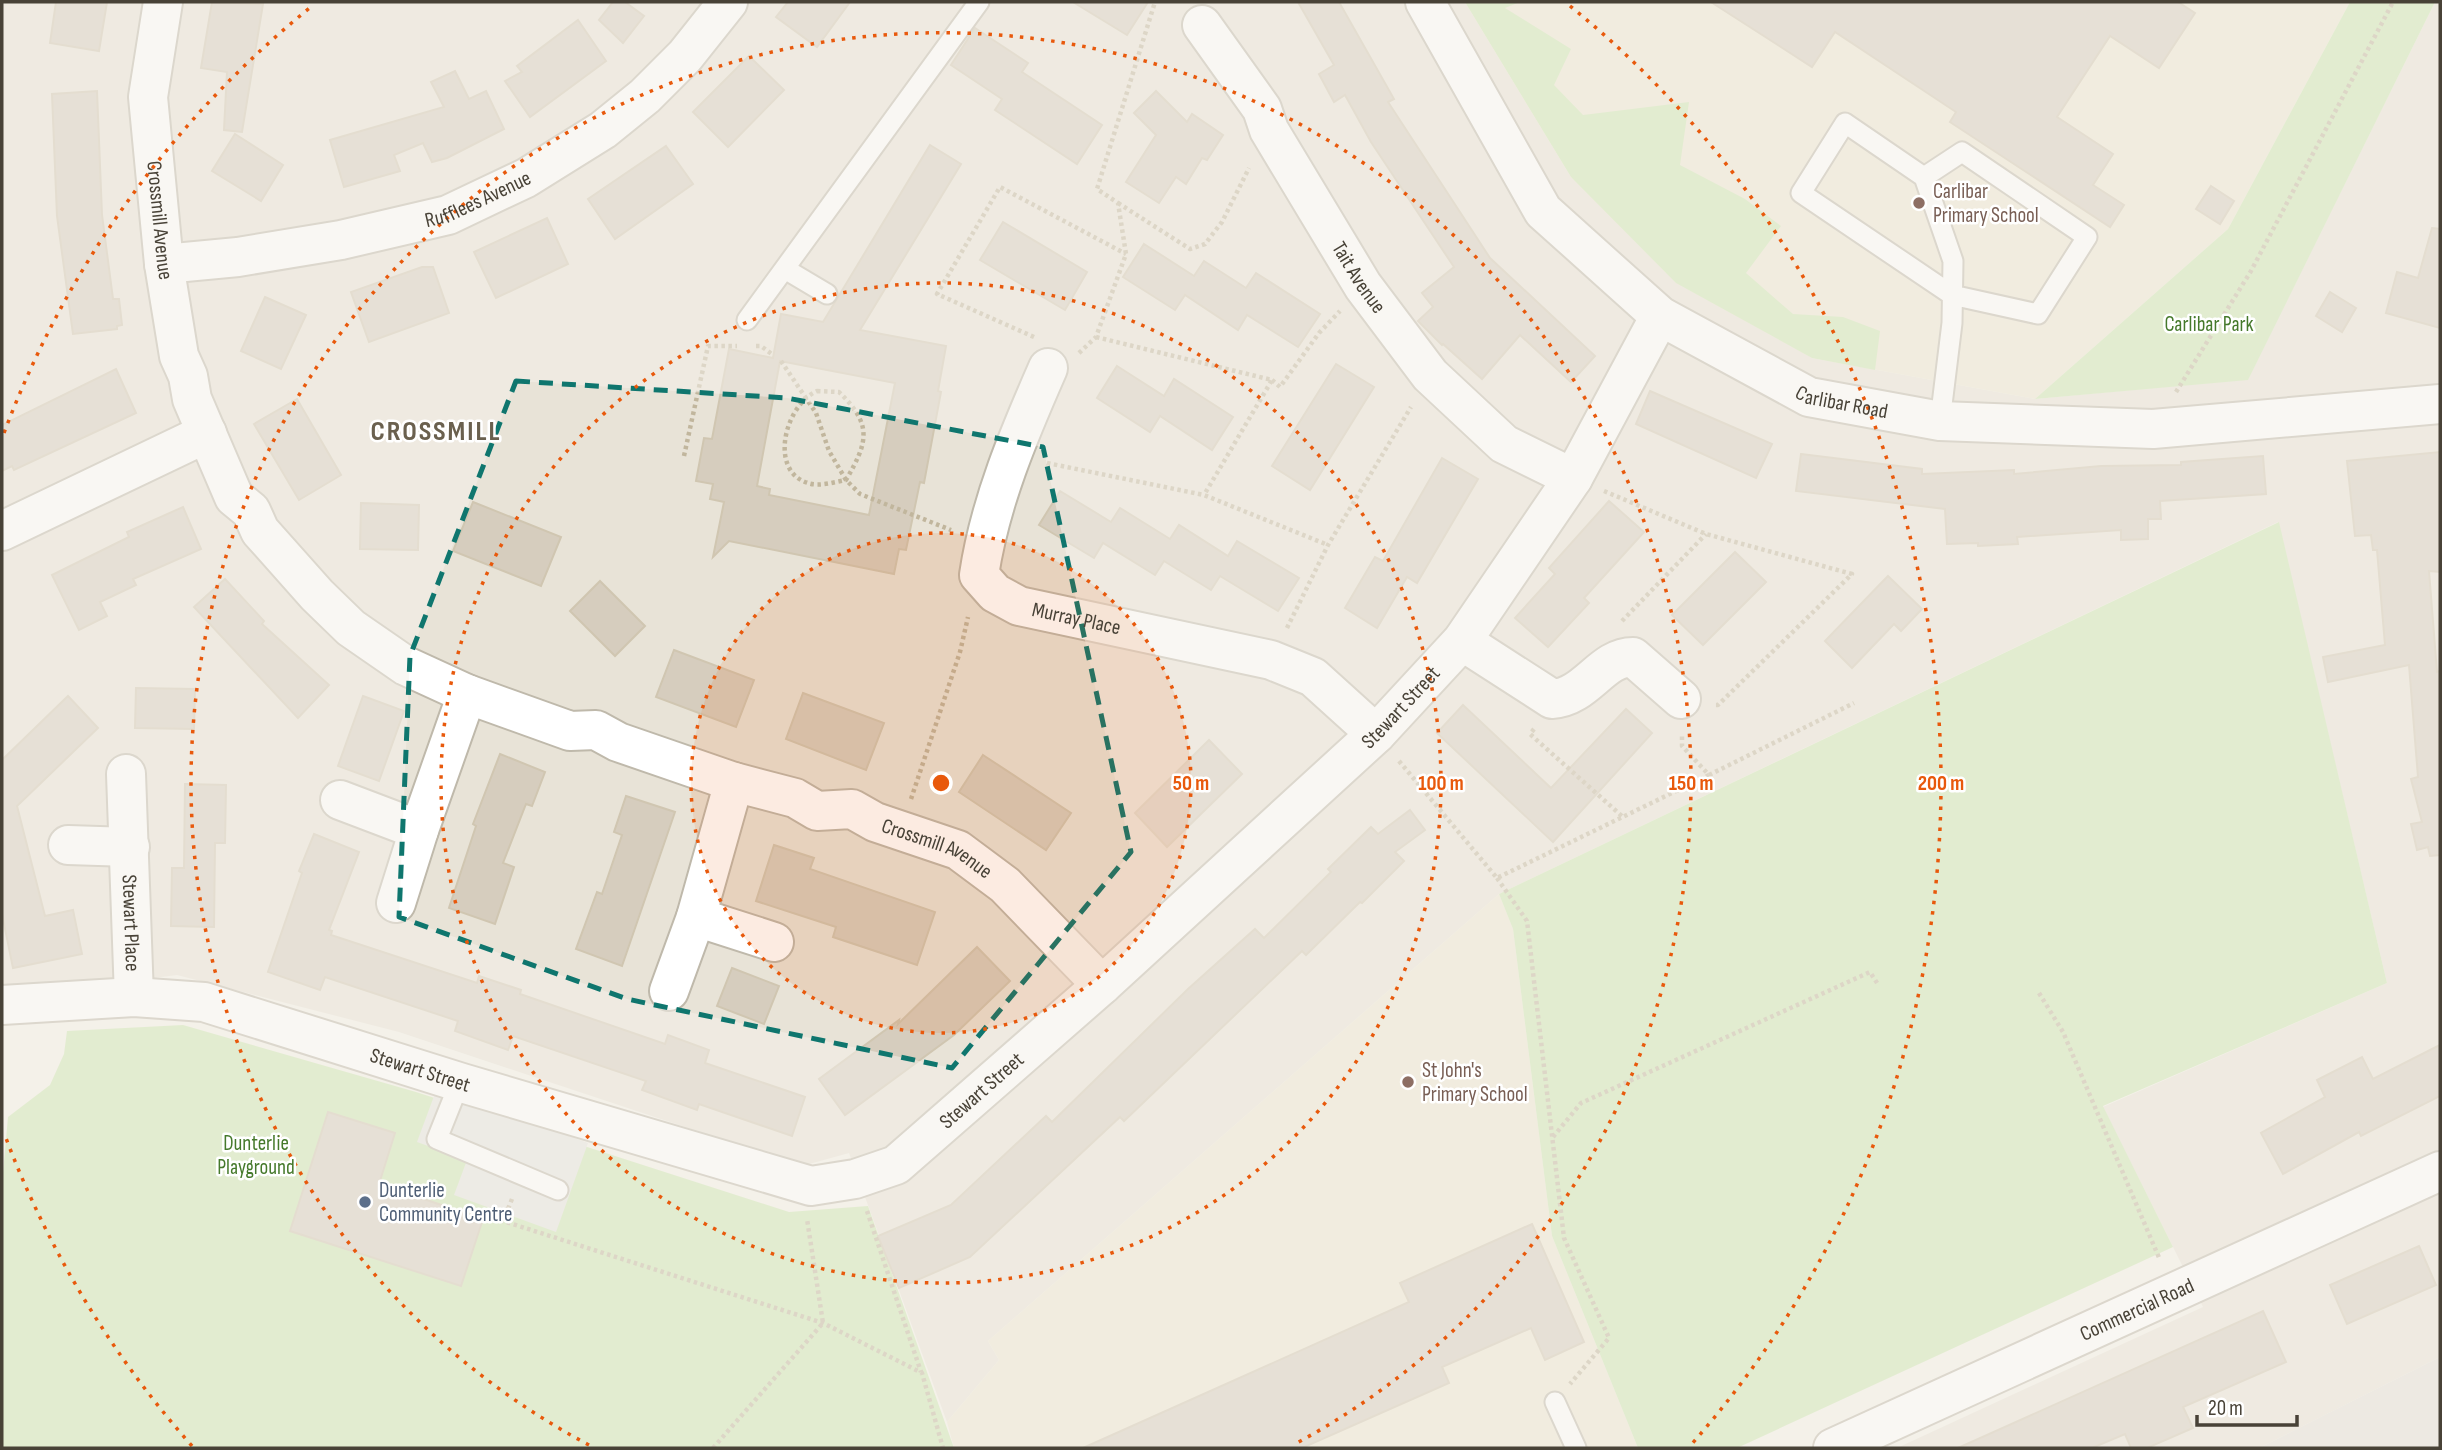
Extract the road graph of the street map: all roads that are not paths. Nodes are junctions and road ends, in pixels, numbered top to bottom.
1 (163, 2) edge
2 (728, 2) edge
3 (979, 2) edge
4 (1425, 2) edge
5 (1202, 25) dead end
6 (1924, 177) junction
7 (164, 264) junction
8 (785, 269) junction
9 (827, 294) dead end
10 (1952, 295) junction
11 (1660, 316) junction
12 (747, 320) dead end
13 (1054, 354) road end
14 (2440, 404) edge
15 (1940, 421) junction
16 (207, 433) junction
17 (1573, 478) junction
18 (2, 531) edge
19 (1462, 641) junction
20 (467, 694) junction
21 (1681, 699) dead end
22 (1376, 734) junction
23 (126, 774) dead end
24 (734, 782) junction
25 (340, 800) dead end
26 (419, 830) junction
27 (68, 845) dead end
28 (130, 847) junction
29 (396, 903) dead end
30 (696, 917) junction
31 (774, 942) dead end
32 (1102, 985) junction
33 (669, 991) dead end
34 (134, 998) junction
35 (2, 1005) edge
36 (462, 1083) junction
37 (2440, 1171) edge
38 (558, 1190) dead end
39 (1555, 1402) road end
40 (1576, 1448) edge
41 (1833, 1448) edge

1 - 7 street, Crossmill Avenue
2 - 7 street, Rufflees Avenue
3 - 8 lane
4 - 11 street, Carlibar Road
5 - 17 street, Tait Avenue
6 - 10 lane
6 - 10 lane
6 - 10 lane
7 - 16 street, Crossmill Avenue
8 - 9 lane
8 - 12 lane
10 - 15 lane
11 - 15 street, Carlibar Road
11 - 17 street, Stewart Street
13 - 22 street, Murray Place
14 - 15 street, Carlibar Road
16 - 18 street
16 - 20 street, Crossmill Avenue
17 - 19 street, Stewart Street
19 - 21 street
19 - 22 street, Stewart Street
20 - 24 street, Crossmill Avenue
20 - 26 street
22 - 32 street, Stewart Street
23 - 28 street, Stewart Place
24 - 30 street
24 - 32 street, Crossmill Avenue
25 - 26 street
26 - 29 street
27 - 28 street, Stewart Place
28 - 34 street, Stewart Place
30 - 31 street
30 - 33 street
32 - 36 street, Stewart Street
34 - 35 street, Stewart Street
34 - 36 street, Stewart Street
36 - 38 lane
37 - 41 street, Commercial Road
39 - 40 lane

